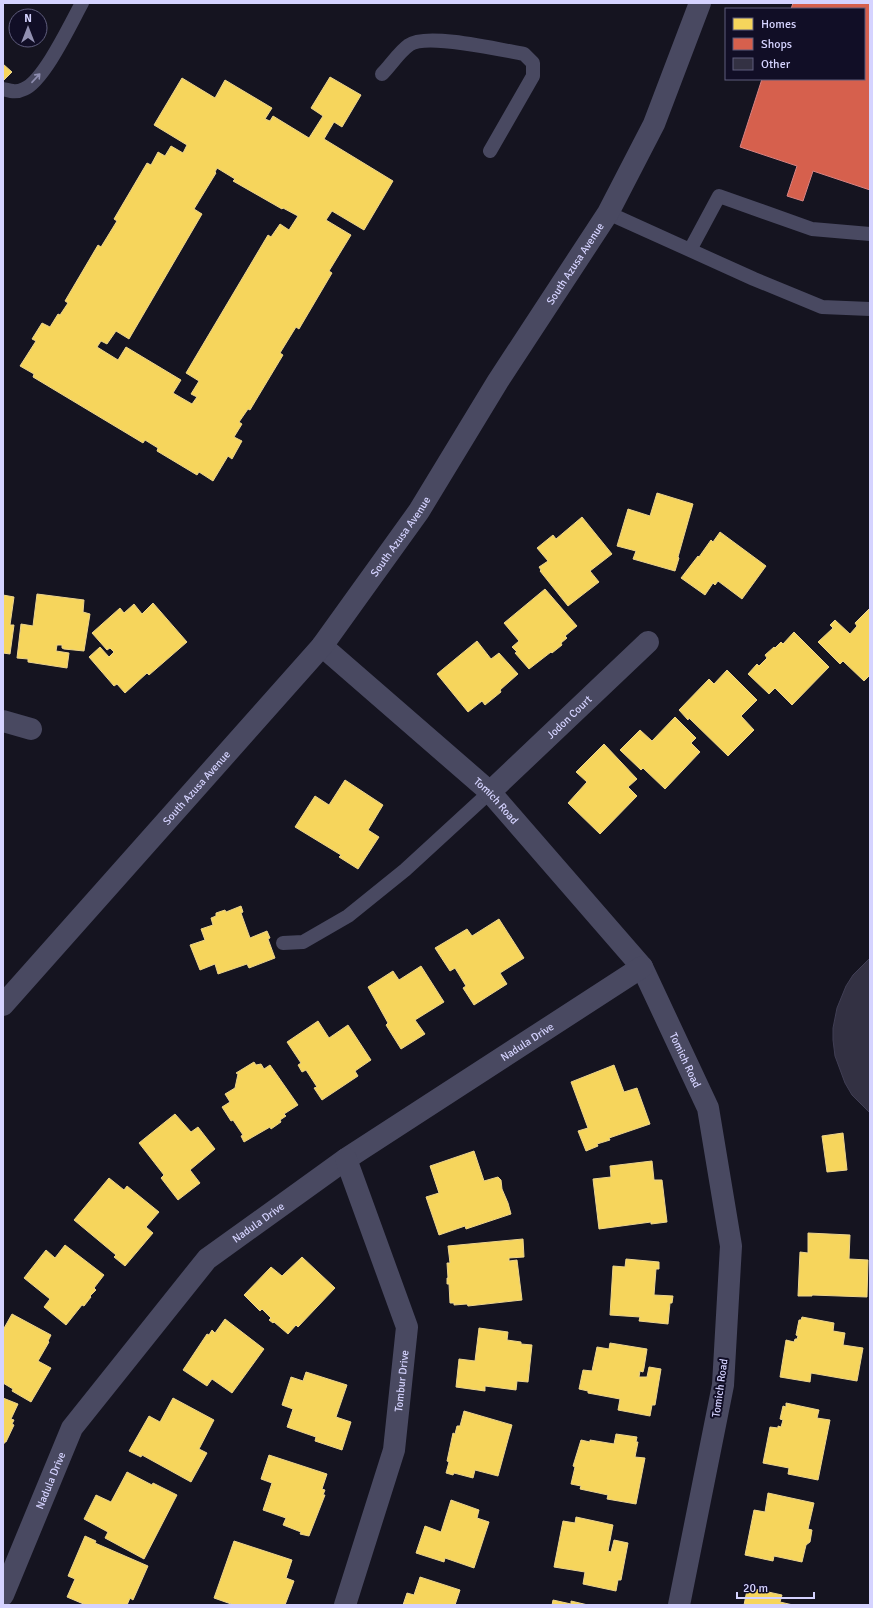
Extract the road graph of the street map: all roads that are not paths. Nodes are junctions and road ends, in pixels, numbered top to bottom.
1 (82, 3) edge
2 (700, 3) edge
3 (382, 74) dead end
4 (3, 89) edge
5 (490, 151) dead end
6 (608, 213) junction
7 (870, 234) edge
8 (690, 250) junction
9 (870, 309) edge
10 (648, 642) dead end
11 (322, 646) junction
12 (3, 721) edge
13 (31, 729) dead end
14 (490, 792) junction
15 (283, 943) dead end
16 (642, 967) junction
17 (3, 1005) edge
18 (346, 1159) junction
19 (3, 1595) edge
20 (345, 1605) edge
21 (679, 1605) edge

4 -> 1 lane
2 - 6 street, South Azusa Avenue
3 - 5 lane
6 - 8 lane
6 - 11 street, South Azusa Avenue
7 - 8 lane
8 - 9 lane
10 - 14 street, Jodon Court
11 - 14 street, Tomich Road
11 - 17 street, South Azusa Avenue
12 - 13 street
14 - 15 lane
14 - 16 street, Tomich Road
16 - 18 street, Nadula Drive
16 - 21 street, Tomich Road
18 - 19 street, Nadula Drive
18 - 20 street, Tombur Drive

